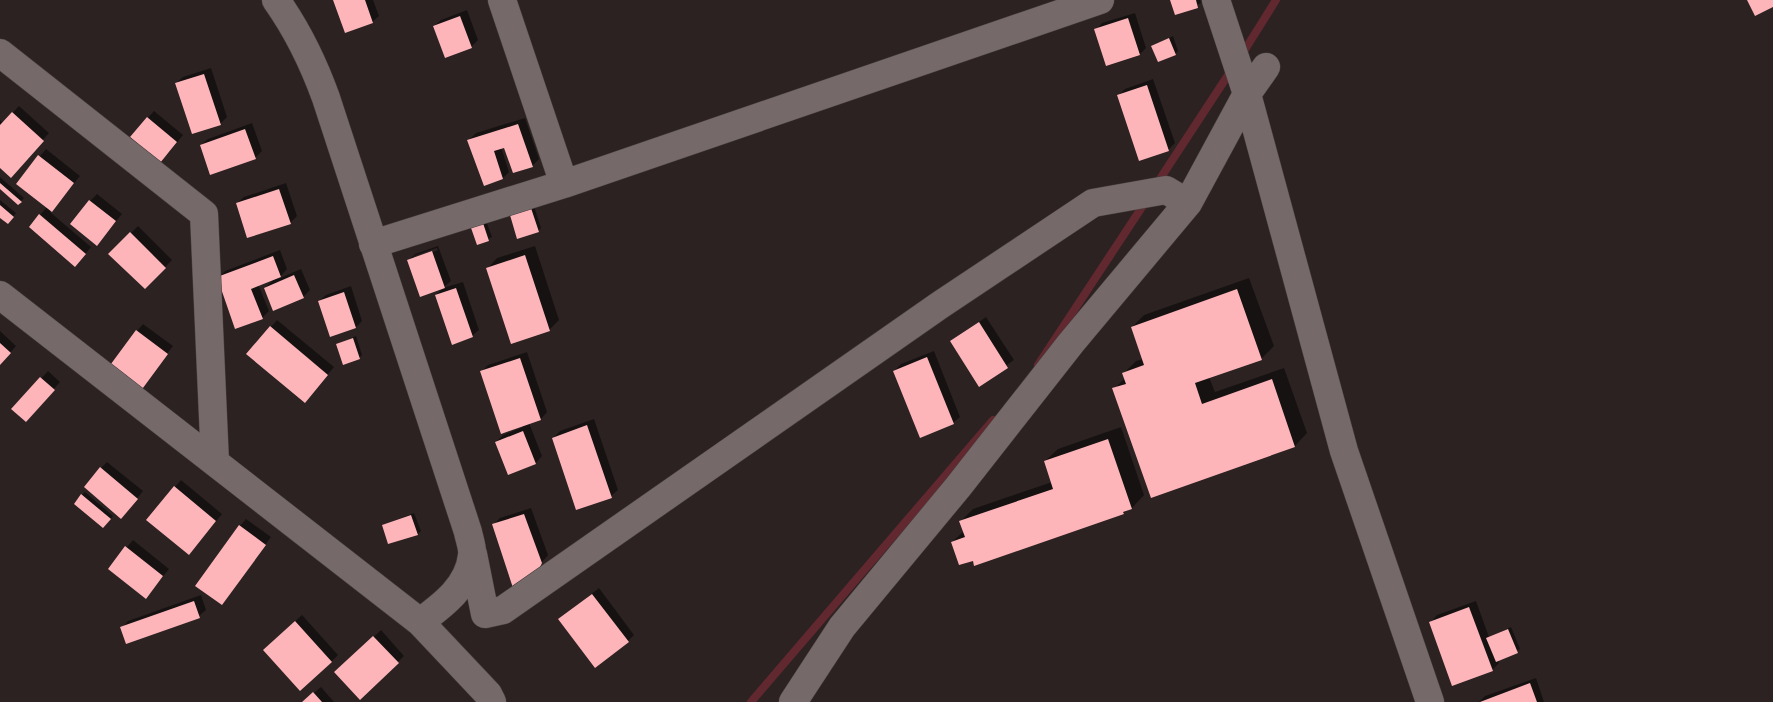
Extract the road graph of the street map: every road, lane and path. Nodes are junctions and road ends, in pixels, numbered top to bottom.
1 (276, 0) edge
2 (502, 0) edge
3 (1100, 0) edge
4 (1216, 0) edge
5 (0, 53) edge
6 (1266, 67) dead end
7 (1247, 94) junction
8 (564, 184) junction
9 (1188, 203) junction
10 (373, 244) junction
11 (0, 295) edge
12 (215, 462) junction
13 (473, 554) junction
14 (420, 622) junction
15 (492, 702) edge
16 (793, 702) edge
17 (1430, 702) edge

1 - 10 street
2 - 8 street
3 - 8 street
4 - 7 street
5 - 12 street
6 - 7 street
7 - 9 street
7 - 17 street
8 - 10 street
9 - 13 street
9 - 16 street
10 - 13 street
11 - 12 street
12 - 14 street
13 - 14 street
14 - 15 street

